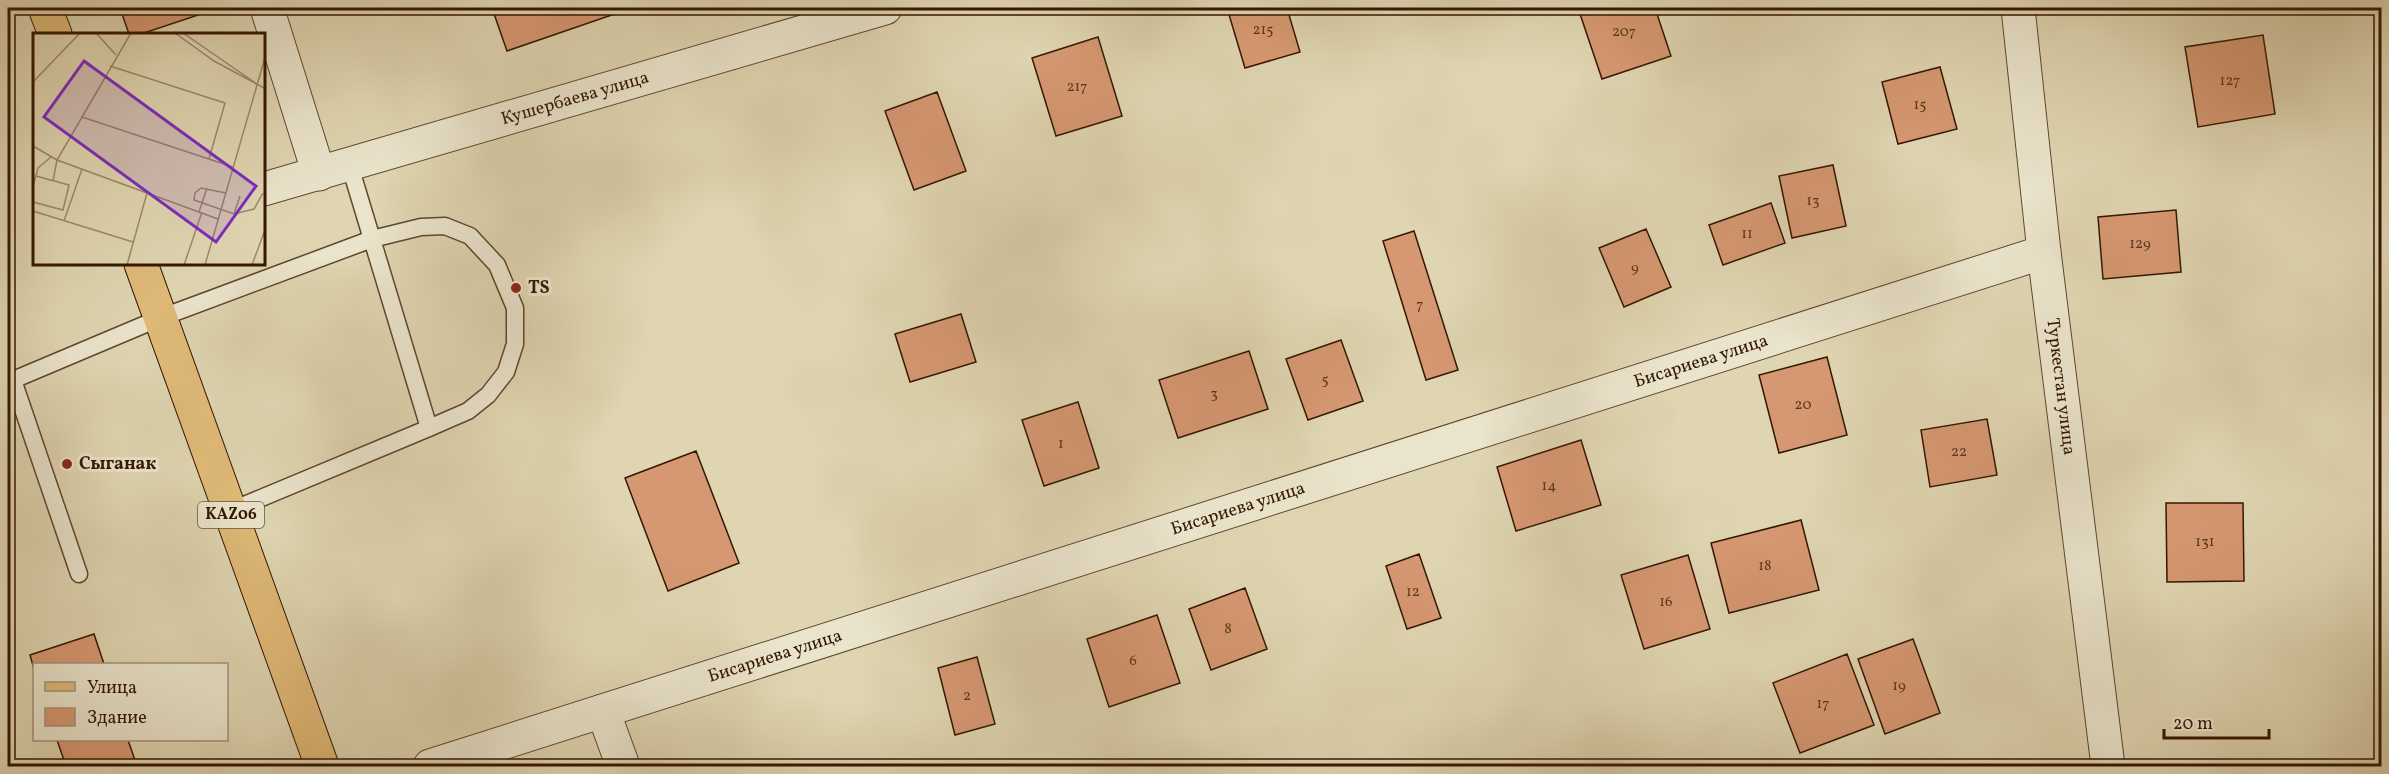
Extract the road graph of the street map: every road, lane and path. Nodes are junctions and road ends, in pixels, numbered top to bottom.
1 (45, 8) edge
2 (267, 8) edge
3 (885, 8) edge
4 (2018, 8) edge
5 (55, 33) edge
6 (349, 163) junction
7 (319, 174) junction
8 (266, 188) edge
9 (372, 239) junction
10 (2044, 252) junction
11 (142, 266) edge
12 (160, 318) junction
13 (10, 383) edge
14 (429, 428) junction
15 (230, 511) junction
16 (79, 574) dead end
17 (603, 711) junction
18 (322, 766) edge
19 (430, 766) edge
20 (623, 766) edge
21 (2108, 766) edge

1 - 5 main road
2 - 7 street
3 - 6 street, Кушербаева улица
4 - 10 street, Туркестан улица
6 - 7 street, Кушербаева улица
6 - 9 lane
7 - 8 street, Кушербаева улица
9 - 12 lane
9 - 14 lane
9 - 14 lane
10 - 17 street, Бисариева улица
10 - 21 street, Туркестан улица
11 - 12 main road, KAZ06
12 - 13 lane
12 - 15 main road, KAZ06
13 - 16 lane
14 - 15 lane
15 - 18 main road, KAZ06
17 - 19 street, Бисариева улица
17 - 20 street

